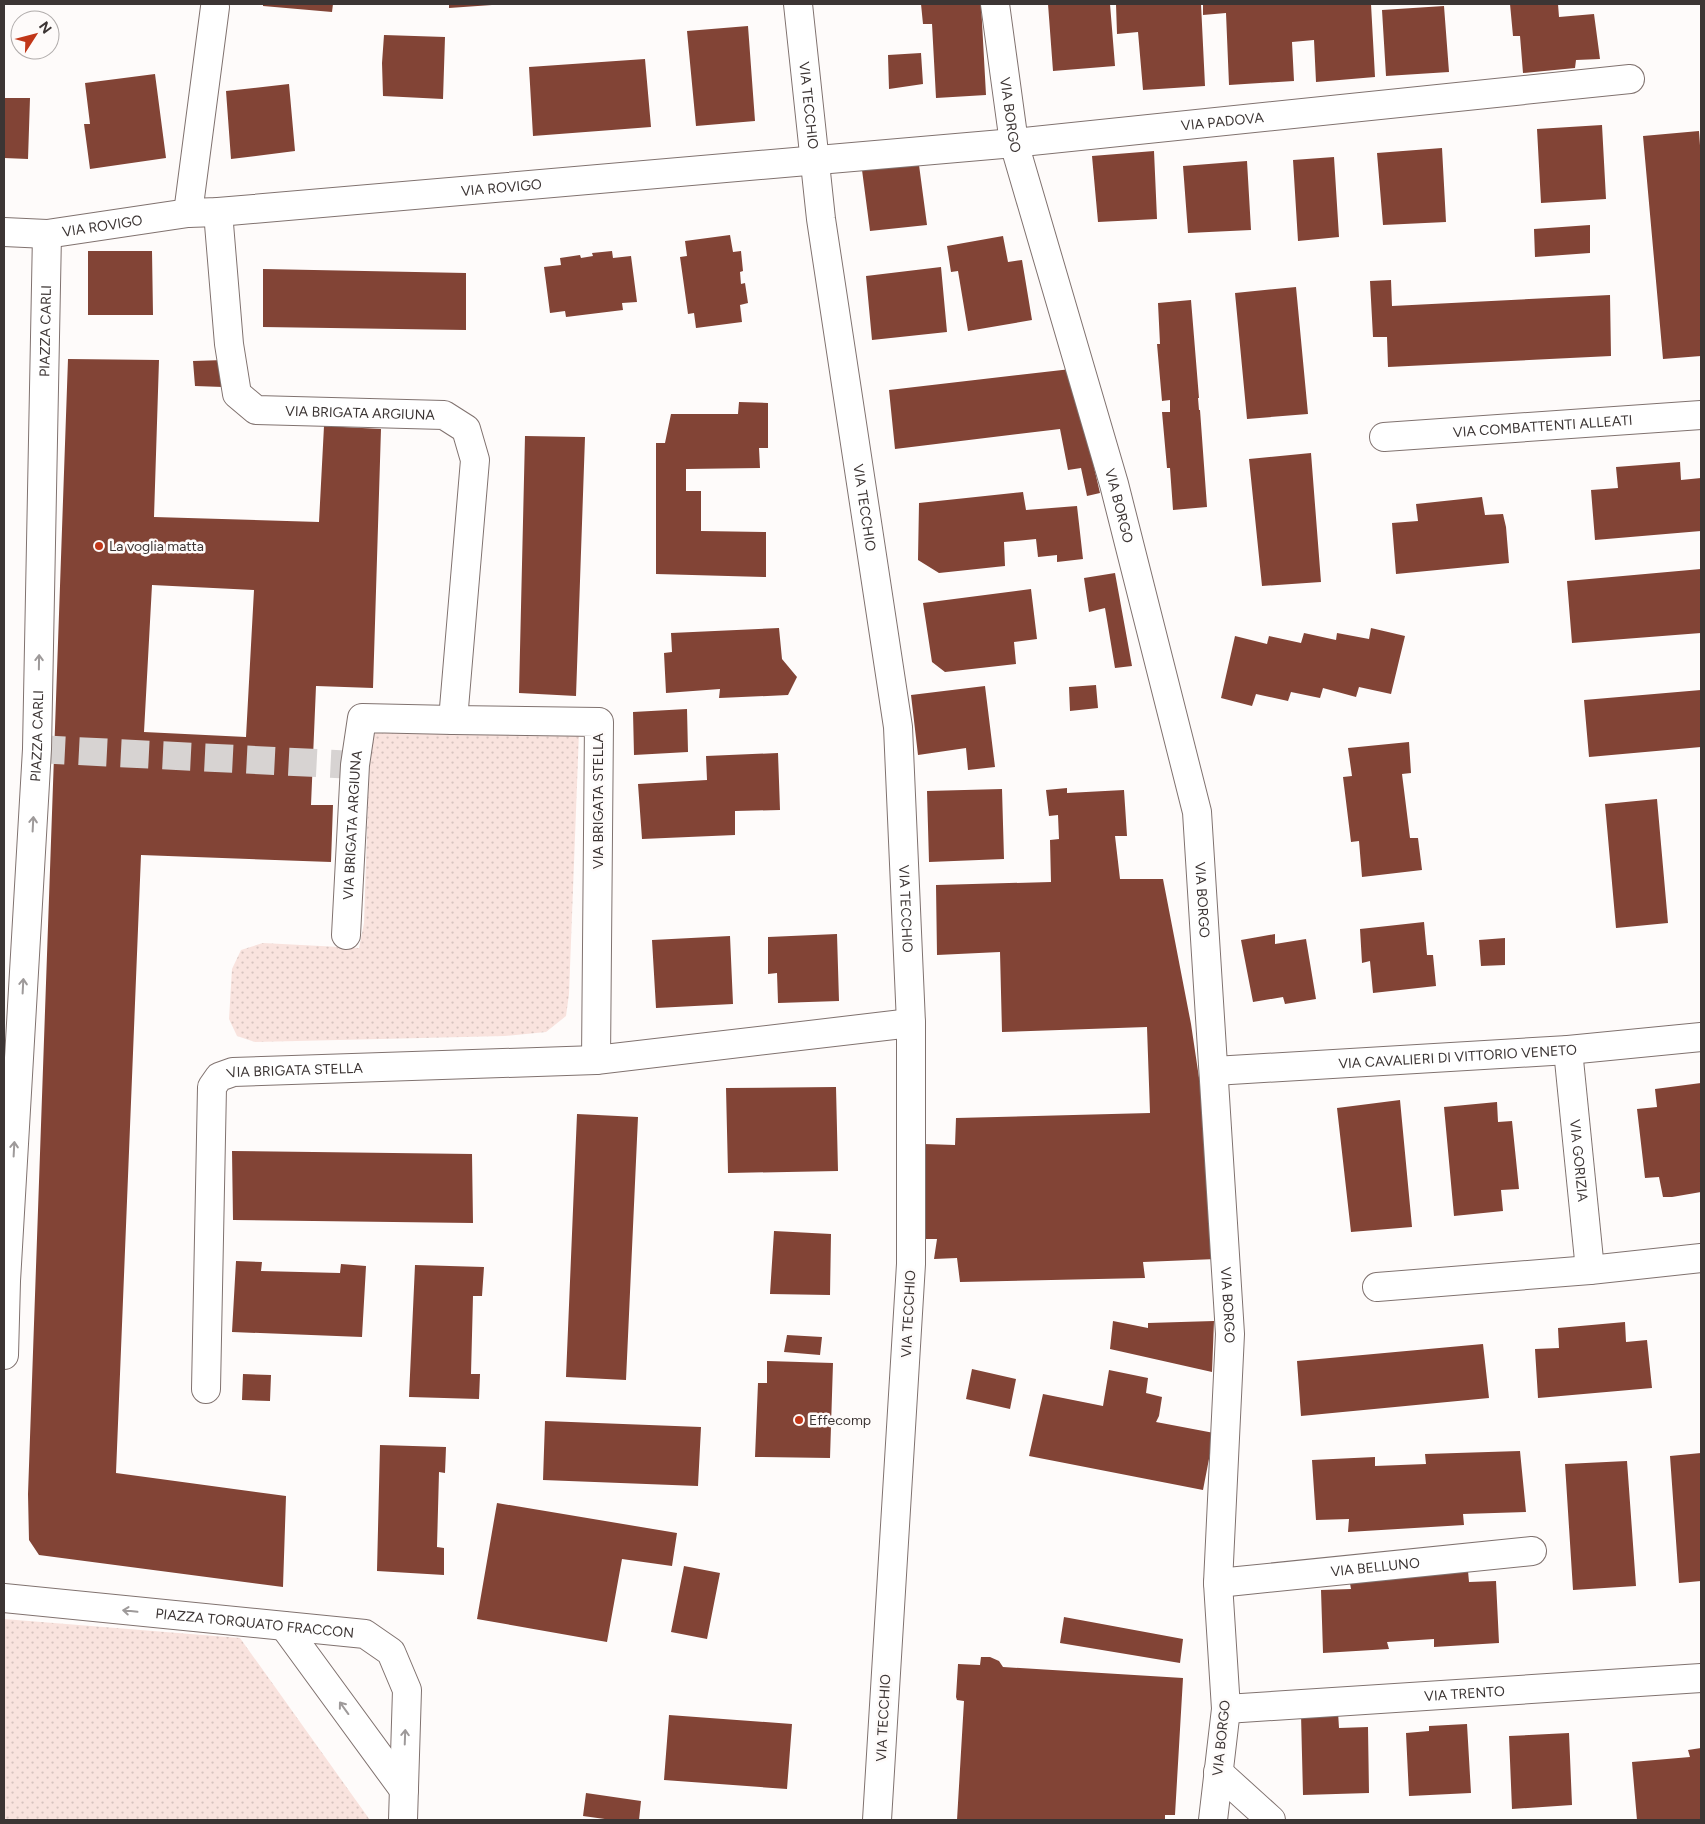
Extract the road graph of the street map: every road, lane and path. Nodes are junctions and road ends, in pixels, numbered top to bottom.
1 (798, 4) edge
2 (995, 4) edge
3 (216, 7) dead end
4 (1630, 79) dead end
5 (1014, 143) junction
6 (814, 160) junction
7 (218, 212) junction
8 (188, 213) junction
9 (4, 232) edge
10 (47, 234) junction
11 (1701, 415) edge
12 (1384, 437) dead end
13 (453, 720) junction
14 (599, 722) joint
15 (346, 935) dead end
16 (911, 1023) junction
17 (1701, 1037) edge
18 (1568, 1050) junction
19 (596, 1060) junction
20 (1214, 1071) junction
21 (1701, 1258) edge
22 (1590, 1270) junction
23 (5, 1281) edge
24 (1377, 1287) dead end
25 (4, 1355) edge
26 (206, 1389) dead end
27 (1532, 1551) dead end
28 (1218, 1583) junction
29 (4, 1598) edge
30 (284, 1626) junction
31 (1701, 1678) edge
32 (1226, 1709) junction
33 (1218, 1772) junction
34 (404, 1790) junction
35 (403, 1820) edge
36 (877, 1820) edge
37 (1212, 1820) edge
38 (1271, 1820) edge

1 - 6 street, VIA TECCHIO
2 - 5 street, VIA BORGO
3 - 8 street
4 - 5 street, VIA PADOVA
5 - 6 street, VIA PADOVA
5 - 20 street, VIA BORGO
6 - 7 street, VIA ROVIGO
6 - 16 street, VIA TECCHIO
7 - 8 street, VIA ROVIGO
7 - 13 street, VIA BRIGATA ARGIUNA
8 - 10 street, VIA ROVIGO
9 - 10 street
23 -> 10 street, PIAZZA CARLI
11 - 12 street, VIA COMBATTENTI ALLEATI
13 - 14 street, VIA BRIGATA ARGIUNA
13 - 15 street, VIA BRIGATA ARGIUNA
14 - 19 street, VIA BRIGATA STELLA
16 - 19 street, VIA BRIGATA STELLA
16 - 36 street, VIA TECCHIO
17 - 18 street, VIA CAVALIERI DI VITTORIO VENETO
18 - 20 street, VIA CAVALIERI DI VITTORIO VENETO
18 - 22 street, VIA GORIZIA
19 - 26 street, VIA BRIGATA STELLA
20 - 28 street, VIA BORGO
21 - 22 street
22 - 24 street
23 - 25 street, PIAZZA CARLI
27 - 28 street, VIA BELLUNO
28 - 32 street, VIA BORGO
30 -> 29 street, PIAZZA TORQUATO FRACCON
34 -> 30 street
34 -> 30 street, PIAZZA TORQUATO FRACCON
31 - 32 street, VIA TRENTO
32 - 33 street, VIA BORGO
33 - 37 street, VIA BORGO
33 - 38 street
34 - 35 street, PIAZZA TORQUATO FRACCON

